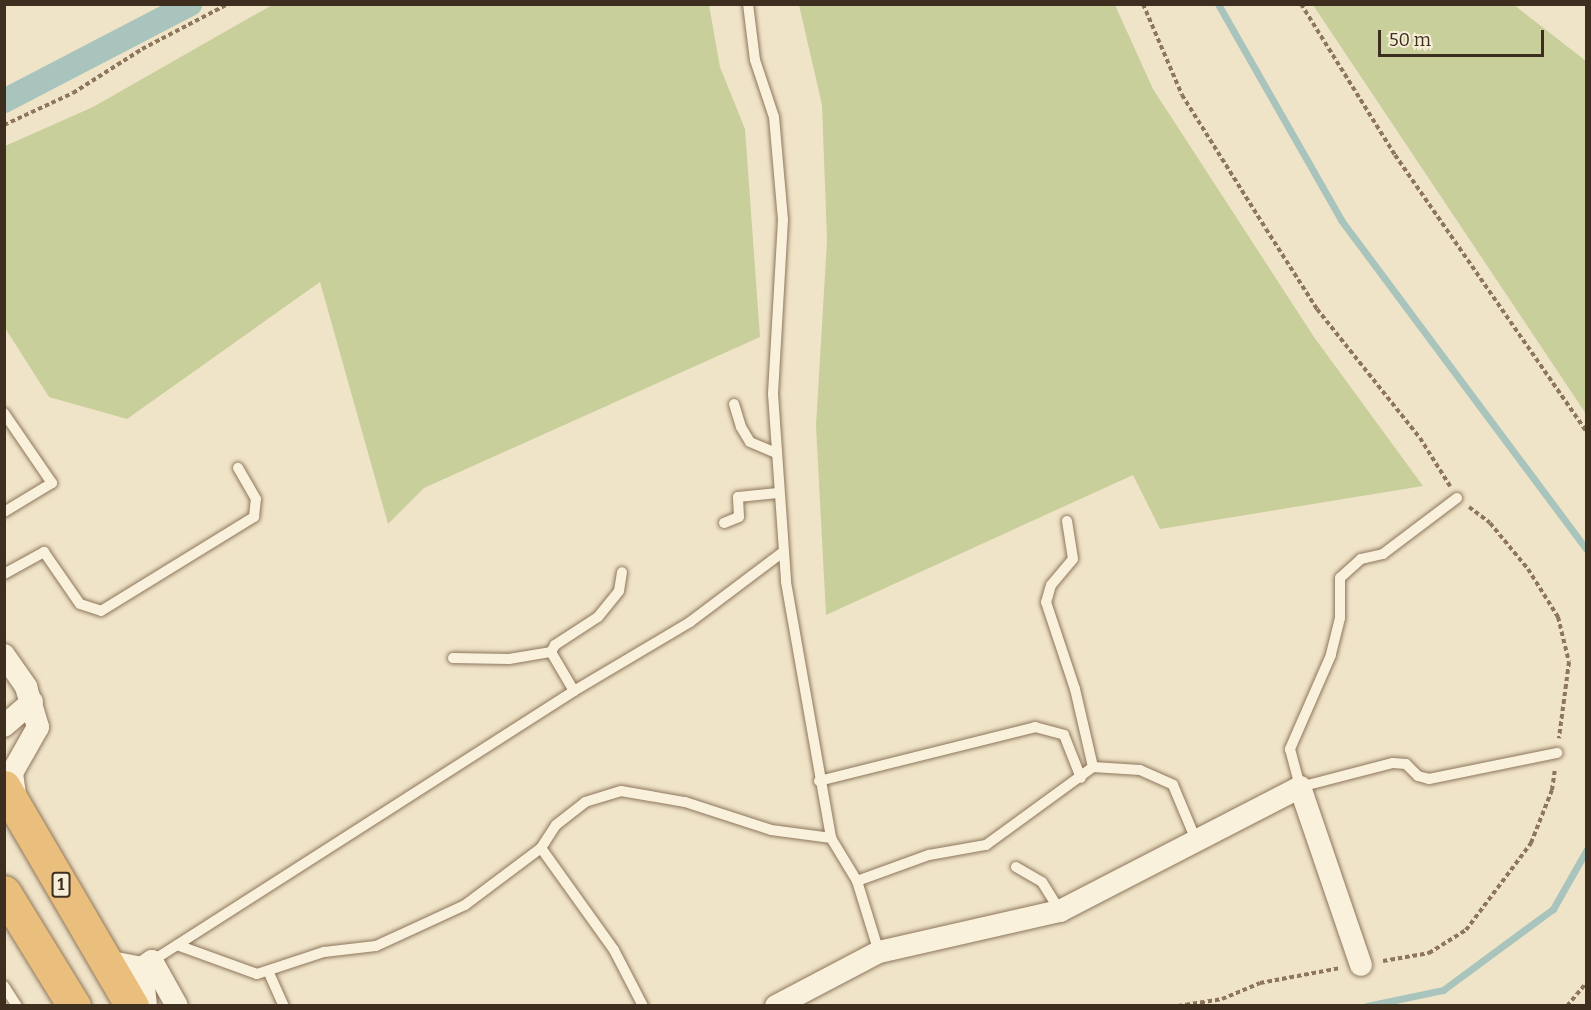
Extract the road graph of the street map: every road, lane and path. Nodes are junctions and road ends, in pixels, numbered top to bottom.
1 (228, 4) edge
2 (748, 4) edge
3 (1143, 4) edge
4 (1301, 4) edge
5 (4, 125) edge
6 (734, 404) dead end
7 (4, 413) edge
8 (1587, 431) edge
9 (776, 453) junction
10 (238, 468) dead end
11 (778, 493) junction
12 (1457, 498) junction
13 (4, 512) edge
14 (1067, 521) dead end
15 (724, 523) dead end
16 (783, 552) junction
17 (622, 572) dead end
18 (4, 574) edge
19 (551, 652) junction
20 (4, 655) edge
21 (453, 658) dead end
22 (574, 691) junction
23 (32, 702) junction
24 (4, 726) edge
25 (1557, 753) junction
26 (1093, 767) junction
27 (1081, 778) junction
28 (819, 781) junction
29 (1300, 787) junction
30 (11, 798) edge
31 (831, 838) junction
32 (1196, 840) junction
33 (541, 848) junction
34 (1016, 867) dead end
35 (857, 881) junction
36 (6, 895) edge
37 (1060, 911) junction
38 (177, 945) junction
39 (879, 952) junction
40 (106, 962) junction
41 (147, 964) junction
42 (1361, 965) junction
43 (269, 973) junction
44 (1587, 982) edge
45 (4, 986) edge
46 (17, 1005) edge
47 (74, 1005) edge
48 (132, 1005) edge
49 (146, 1005) edge
50 (177, 1005) edge
51 (284, 1005) edge
52 (643, 1005) edge
53 (776, 1005) edge
54 (1178, 1005) edge
55 (1567, 1005) edge

1 - 5 path
2 - 9 lane
3 - 12 path
4 - 8 path
6 - 9 lane
7 - 13 lane
9 - 11 lane
10 - 18 lane
11 - 15 lane
11 - 16 lane
12 - 25 path
12 - 29 lane
14 - 26 lane
16 - 22 lane
16 - 28 lane
17 - 19 lane
19 - 21 lane
19 - 22 lane
20 - 23 street
22 - 38 lane
23 - 24 street
23 - 30 street
25 - 29 lane
25 - 42 path
26 - 27 lane
26 - 32 lane
27 - 28 lane
27 - 35 lane
28 - 31 lane
29 - 32 street
29 - 42 street
30 - 40 highway, 1
31 - 33 lane
31 - 35 lane
32 - 37 street
33 - 43 lane
33 - 52 lane
34 - 37 lane
35 - 39 lane
36 - 47 highway
37 - 39 street
38 - 41 lane
38 - 43 lane
39 - 53 street
40 - 41 street
40 - 48 highway, 1
41 - 49 street
41 - 50 street
42 - 54 path
43 - 51 lane
44 - 55 path
45 - 46 lane

